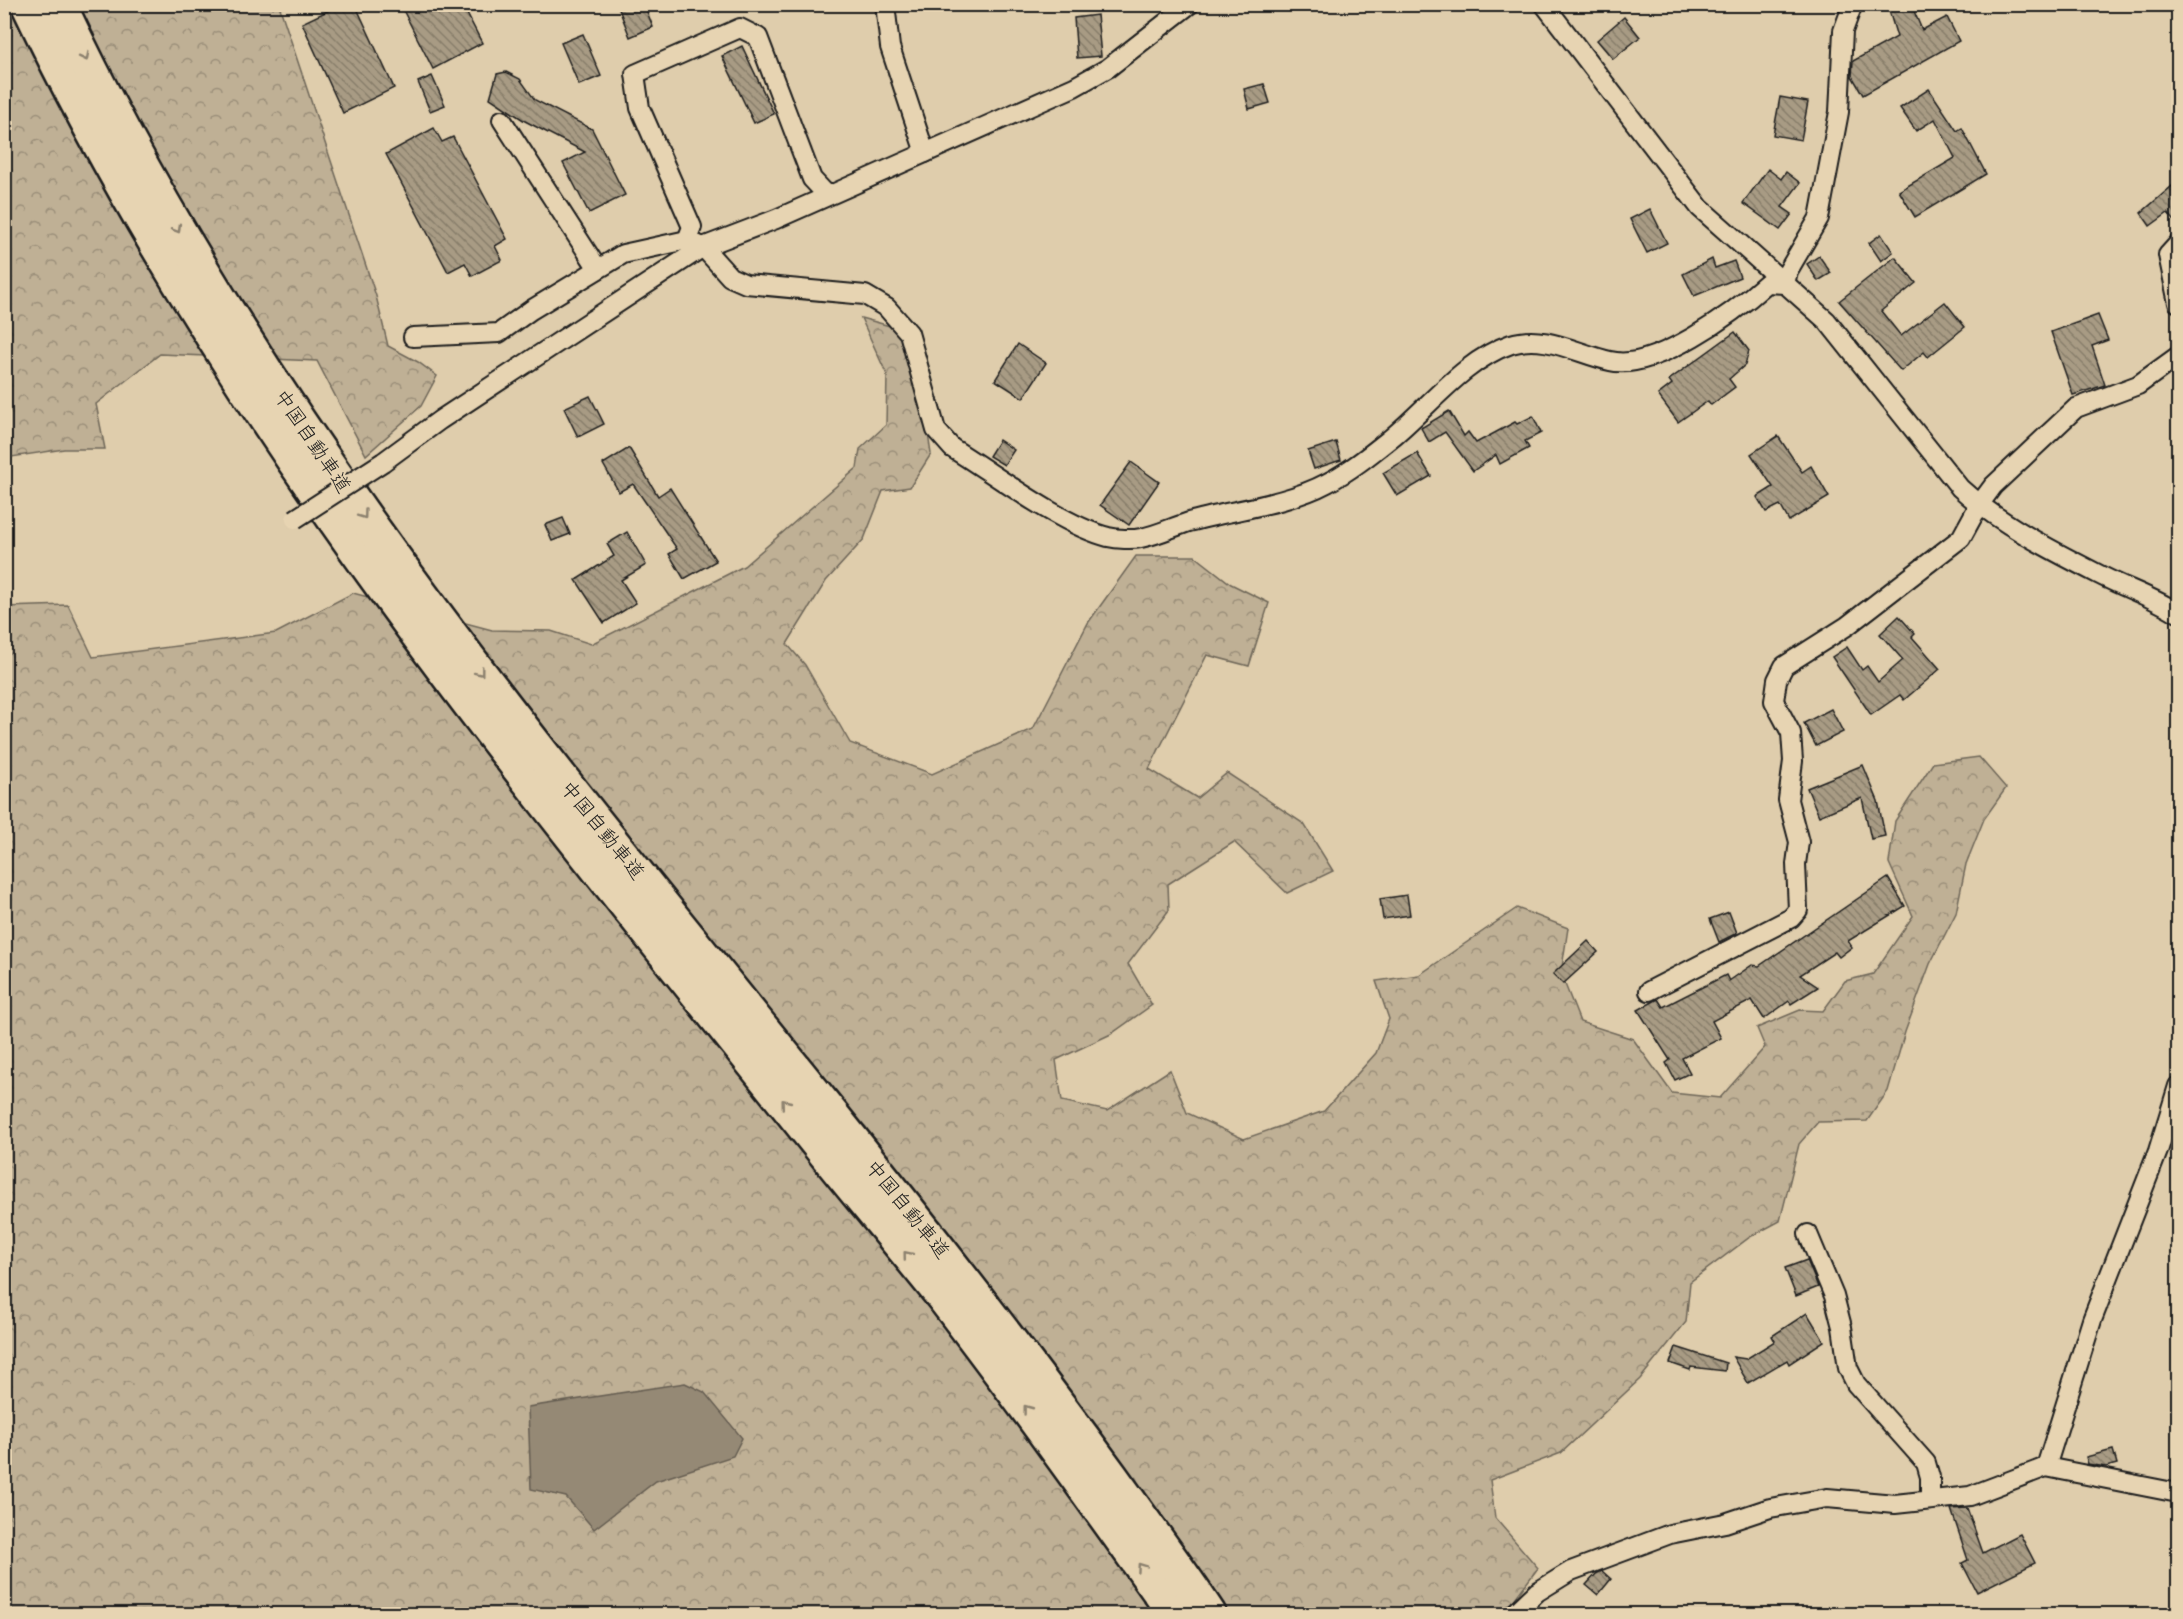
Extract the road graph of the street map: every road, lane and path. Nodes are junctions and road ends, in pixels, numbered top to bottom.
1 (28, 4) edge
2 (59, 4) edge
3 (885, 4) edge
4 (1190, 4) edge
5 (1544, 4) edge
6 (1853, 4) edge
7 (502, 120) dead end
8 (925, 153) junction
9 (827, 195) junction
10 (695, 243) junction
11 (2178, 244) edge
12 (598, 269) junction
13 (1785, 284) junction
14 (2178, 303) edge
15 (413, 337) dead end
16 (2178, 356) edge
17 (1979, 505) junction
18 (295, 519) dead end
19 (2178, 613) edge
20 (1649, 991) dead end
21 (2178, 1086) edge
22 (1808, 1234) dead end
23 (2046, 1467) junction
24 (2178, 1493) edge
25 (1930, 1499) junction
26 (1175, 1614) edge
27 (1209, 1614) edge
28 (1514, 1614) edge

26 -> 1 highway, 中国自動車道
2 -> 27 highway, 中国自動車道
3 - 8 street
4 - 8 street
5 - 13 street
6 - 13 street
7 - 12 street
8 - 9 street
9 - 10 street
9 - 10 street
10 - 12 street
10 - 13 street
10 - 18 street, bridge
11 - 14 street
12 - 15 street
13 - 17 street
16 - 17 street
17 - 19 street
17 - 20 street
21 - 23 street
22 - 25 street
23 - 24 street
23 - 25 street
25 - 28 street

